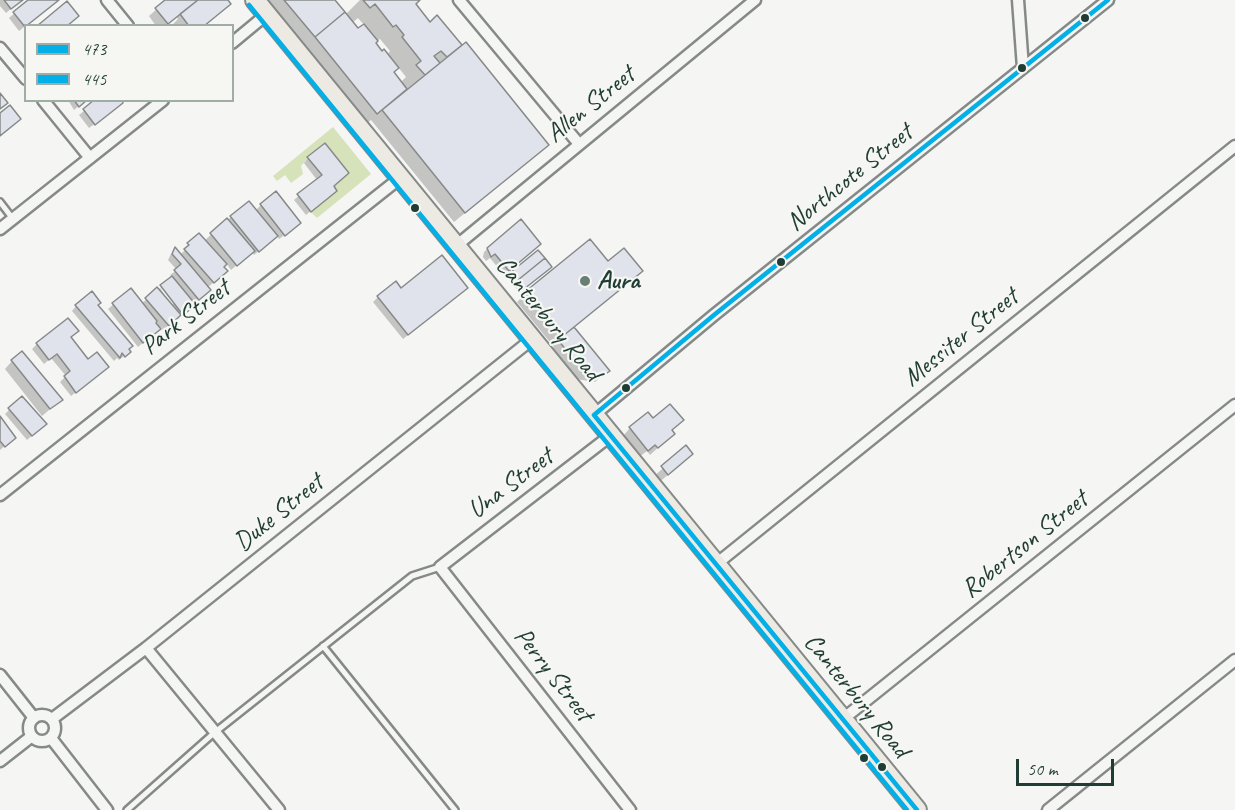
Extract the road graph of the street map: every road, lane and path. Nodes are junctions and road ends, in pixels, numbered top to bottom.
1 (107, 0) edge
2 (459, 0) edge
3 (755, 0) edge
4 (1018, 0) edge
5 (1108, 0) edge
6 (261, 7) edge
7 (126, 24) edge
8 (234, 41) edge
9 (0, 48) edge
10 (1023, 68) junction
11 (24, 77) edge
12 (45, 102) edge
13 (160, 102) edge
14 (579, 144) junction
15 (1235, 146) edge
16 (90, 158) junction
17 (399, 178) junction
18 (0, 202) edge
19 (14, 219) junction
20 (0, 229) edge
21 (456, 246) junction
22 (531, 340) junction
23 (1235, 405) edge
24 (594, 415) junction
25 (610, 436) junction
26 (0, 495) edge
27 (716, 565) junction
28 (440, 567) junction
29 (322, 646) junction
30 (147, 648) junction
31 (1235, 660) edge
32 (0, 675) edge
33 (34, 718) junction
34 (52, 719) junction
35 (843, 719) junction
36 (214, 733) junction
37 (32, 736) junction
38 (51, 738) junction
39 (0, 762) edge
40 (107, 810) edge
41 (127, 810) edge
42 (279, 810) edge
43 (455, 810) edge
44 (630, 810) edge
45 (916, 810) edge
46 (1048, 810) edge

1 - 7 street
2 - 14 street
3 - 14 street, Allen Street
4 - 10 street
5 - 10 street, Northcote Street
6 - 8 street
6 - 17 highway, Canterbury Road
9 - 11 street
10 - 24 street, Northcote Street
12 - 16 street
13 - 16 street
14 - 21 street, Allen Street
15 - 27 street, Messiter Street
16 - 19 street
17 - 21 highway, Canterbury Road
17 - 26 street, Park Street
18 - 19 lane
19 - 20 street
21 - 22 highway, Canterbury Road
22 - 24 highway, Canterbury Road
22 - 30 street, Duke Street
23 - 35 street, Robertson Street
24 - 25 highway, Canterbury Road
25 - 27 highway, Canterbury Road
25 - 28 street, Una Street
27 - 35 highway, Canterbury Road
28 - 29 lane
28 - 44 street, Perry Street
29 - 36 lane
29 - 43 lane
30 - 34 street, Duke Street
30 - 36 street
31 - 46 street
32 - 33 street
33 - 34 street
33 - 37 street
34 - 38 street
35 - 45 highway, Canterbury Road
36 - 41 lane
36 - 42 street
37 - 38 street
37 - 39 street
38 - 40 street

